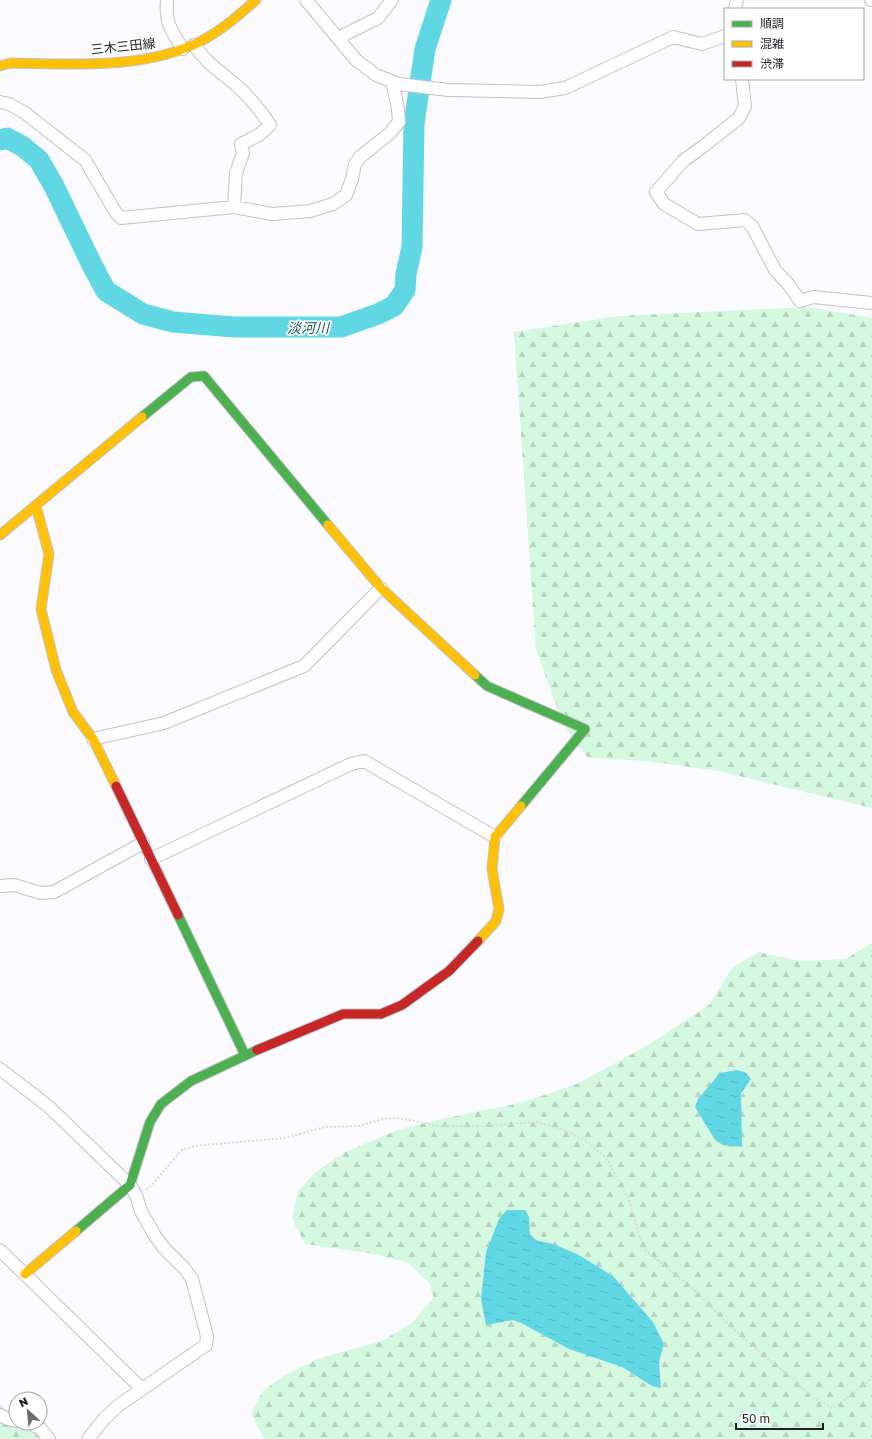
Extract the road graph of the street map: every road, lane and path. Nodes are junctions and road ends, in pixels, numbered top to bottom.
1 (166, 0) edge
2 (256, 0) edge
3 (306, 0) edge
4 (392, 0) edge
5 (724, 36) edge
6 (338, 38) junction
7 (188, 47) junction
8 (0, 66) edge
9 (742, 80) edge
10 (395, 82) junction
11 (0, 102) edge
12 (234, 207) junction
13 (872, 302) edge
14 (36, 506) junction
15 (0, 535) edge
16 (381, 588) junction
17 (94, 739) junction
18 (495, 837) junction
19 (143, 843) junction
20 (151, 859) junction
21 (0, 886) edge
22 (245, 1055) junction
23 (0, 1069) edge
24 (133, 1190) junction
25 (0, 1250) edge
26 (25, 1274) junction
27 (872, 1378) edge
28 (142, 1389) junction
29 (43, 1431) edge
30 (49, 1439) edge
31 (88, 1439) edge

1 - 7 street
2 - 7 street, 三木三田線
3 - 6 street
4 - 6 street
5 - 10 street
6 - 10 street
7 - 8 street, 三木三田線
7 - 12 street
9 - 13 street
10 - 12 street
11 - 12 street
14 - 15 street
14 - 16 street
14 - 17 street
16 - 17 street
16 - 18 street
17 - 19 street
18 - 20 street
18 - 22 street
19 - 20 street
19 - 21 street
20 - 22 street
22 - 24 street
23 - 24 street
24 - 26 street
24 - 27 path
24 - 28 street
25 - 26 street
26 - 28 street
28 - 31 street
29 - 30 street

